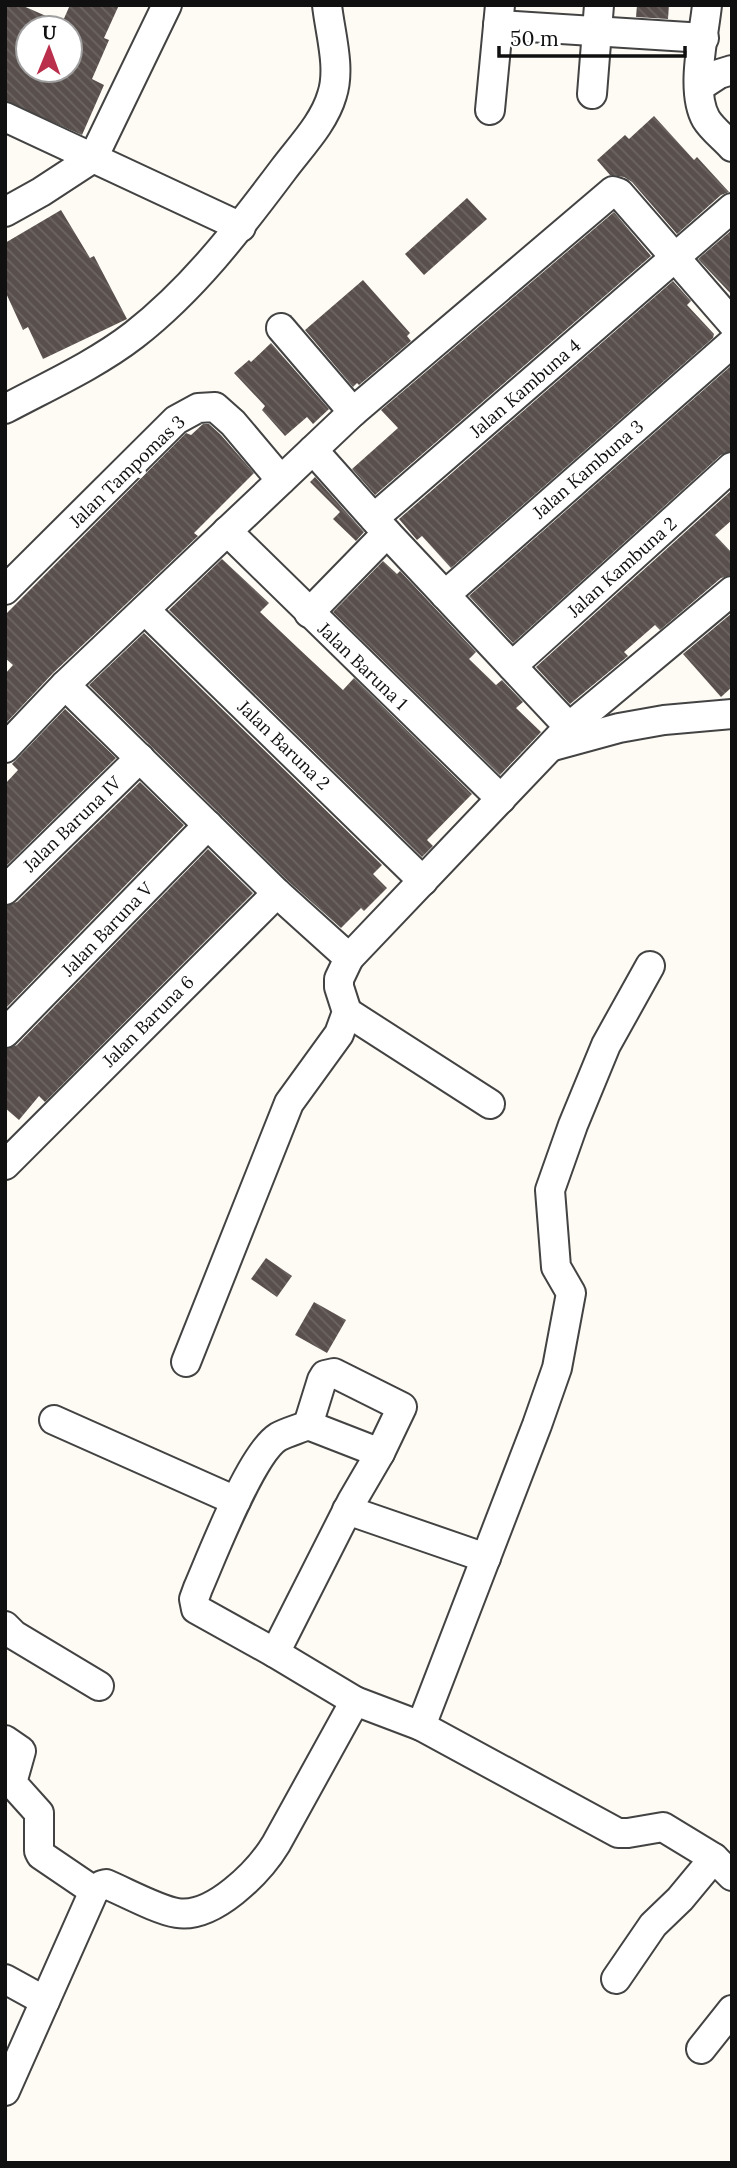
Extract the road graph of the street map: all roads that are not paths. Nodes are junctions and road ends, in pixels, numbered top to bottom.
1 (167, 5) edge
2 (327, 5) edge
3 (707, 5) edge
4 (499, 15) edge
5 (598, 19) edge
6 (704, 38) junction
7 (732, 70) edge
8 (699, 87) junction
9 (592, 94) dead end
10 (490, 110) dead end
11 (5, 117) edge
12 (732, 147) edge
13 (93, 158) junction
14 (732, 208) edge
15 (5, 212) edge
16 (241, 227) junction
17 (676, 257) junction
18 (732, 323) edge
19 (281, 328) dead end
20 (732, 343) edge
21 (5, 409) edge
22 (353, 412) junction
23 (313, 450) junction
24 (732, 467) edge
25 (281, 480) junction
26 (380, 525) junction
27 (227, 531) junction
28 (8, 583) edge
29 (732, 591) edge
30 (445, 595) junction
31 (145, 610) junction
32 (309, 613) junction
33 (512, 666) junction
34 (65, 685) junction
35 (732, 713) edge
36 (560, 737) junction
37 (7, 741) edge
38 (140, 758) junction
39 (501, 799) junction
40 (208, 825) junction
41 (423, 881) junction
42 (5, 890) edge
43 (277, 893) junction
44 (349, 958) junction
45 (650, 966) dead end
46 (347, 1012) junction
47 (5, 1034) edge
48 (490, 1104) dead end
49 (10, 1149) edge
50 (186, 1362) dead end
51 (54, 1420) dead end
52 (308, 1424) junction
53 (380, 1453) junction
54 (236, 1501) junction
55 (347, 1510) junction
56 (486, 1558) junction
57 (5, 1626) edge
58 (275, 1653) junction
59 (99, 1686) dead end
60 (355, 1701) junction
61 (421, 1726) junction
62 (5, 1740) edge
63 (723, 1867) edge
64 (94, 1891) junction
65 (5, 1979) edge
66 (616, 1979) dead end
67 (46, 2001) junction
68 (732, 2010) edge
69 (701, 2049) dead end
70 (5, 2091) edge

1 - 13 street
2 - 16 street
3 - 6 street
4 - 5 street
4 - 10 street
5 - 6 street
5 - 9 street
6 - 8 street
7 - 8 street
8 - 12 street
11 - 13 street
13 - 15 street
13 - 16 street
14 - 17 street, Jalan Kambuna 4
16 - 21 street
17 - 18 street
17 - 22 street
17 - 26 street, Jalan Kambuna 4
19 - 22 street
20 - 30 street, Jalan Kambuna 3
22 - 23 street
23 - 25 street
23 - 26 street
24 - 33 street, Jalan Kambuna 2
25 - 27 street
25 - 28 street, Jalan Tampomas 3
26 - 30 street
26 - 32 street, Jalan Kambuna 4
27 - 31 street
27 - 32 street, Jalan Baruna 1
29 - 36 street
30 - 33 street
31 - 34 street
31 - 41 street, Jalan Baruna 2
32 - 39 street, Jalan Baruna 1
33 - 36 street
34 - 37 street
34 - 38 street
35 - 36 street
36 - 39 street
38 - 40 street
38 - 42 street, Jalan Baruna IV
39 - 41 street
40 - 43 street
40 - 47 street, Jalan Baruna V
41 - 44 street
43 - 44 street
43 - 49 street, Jalan Baruna 6
44 - 46 street
45 - 56 street
46 - 48 street
46 - 50 street
51 - 54 street
52 - 53 street
52 - 53 street
52 - 54 street
53 - 55 street
54 - 58 street
55 - 56 street
55 - 58 street
56 - 61 street
57 - 59 street
58 - 60 street
60 - 61 street
60 - 64 street
61 - 63 street
62 - 64 street
63 - 66 street
64 - 67 street
65 - 67 street
67 - 70 street
68 - 69 street

